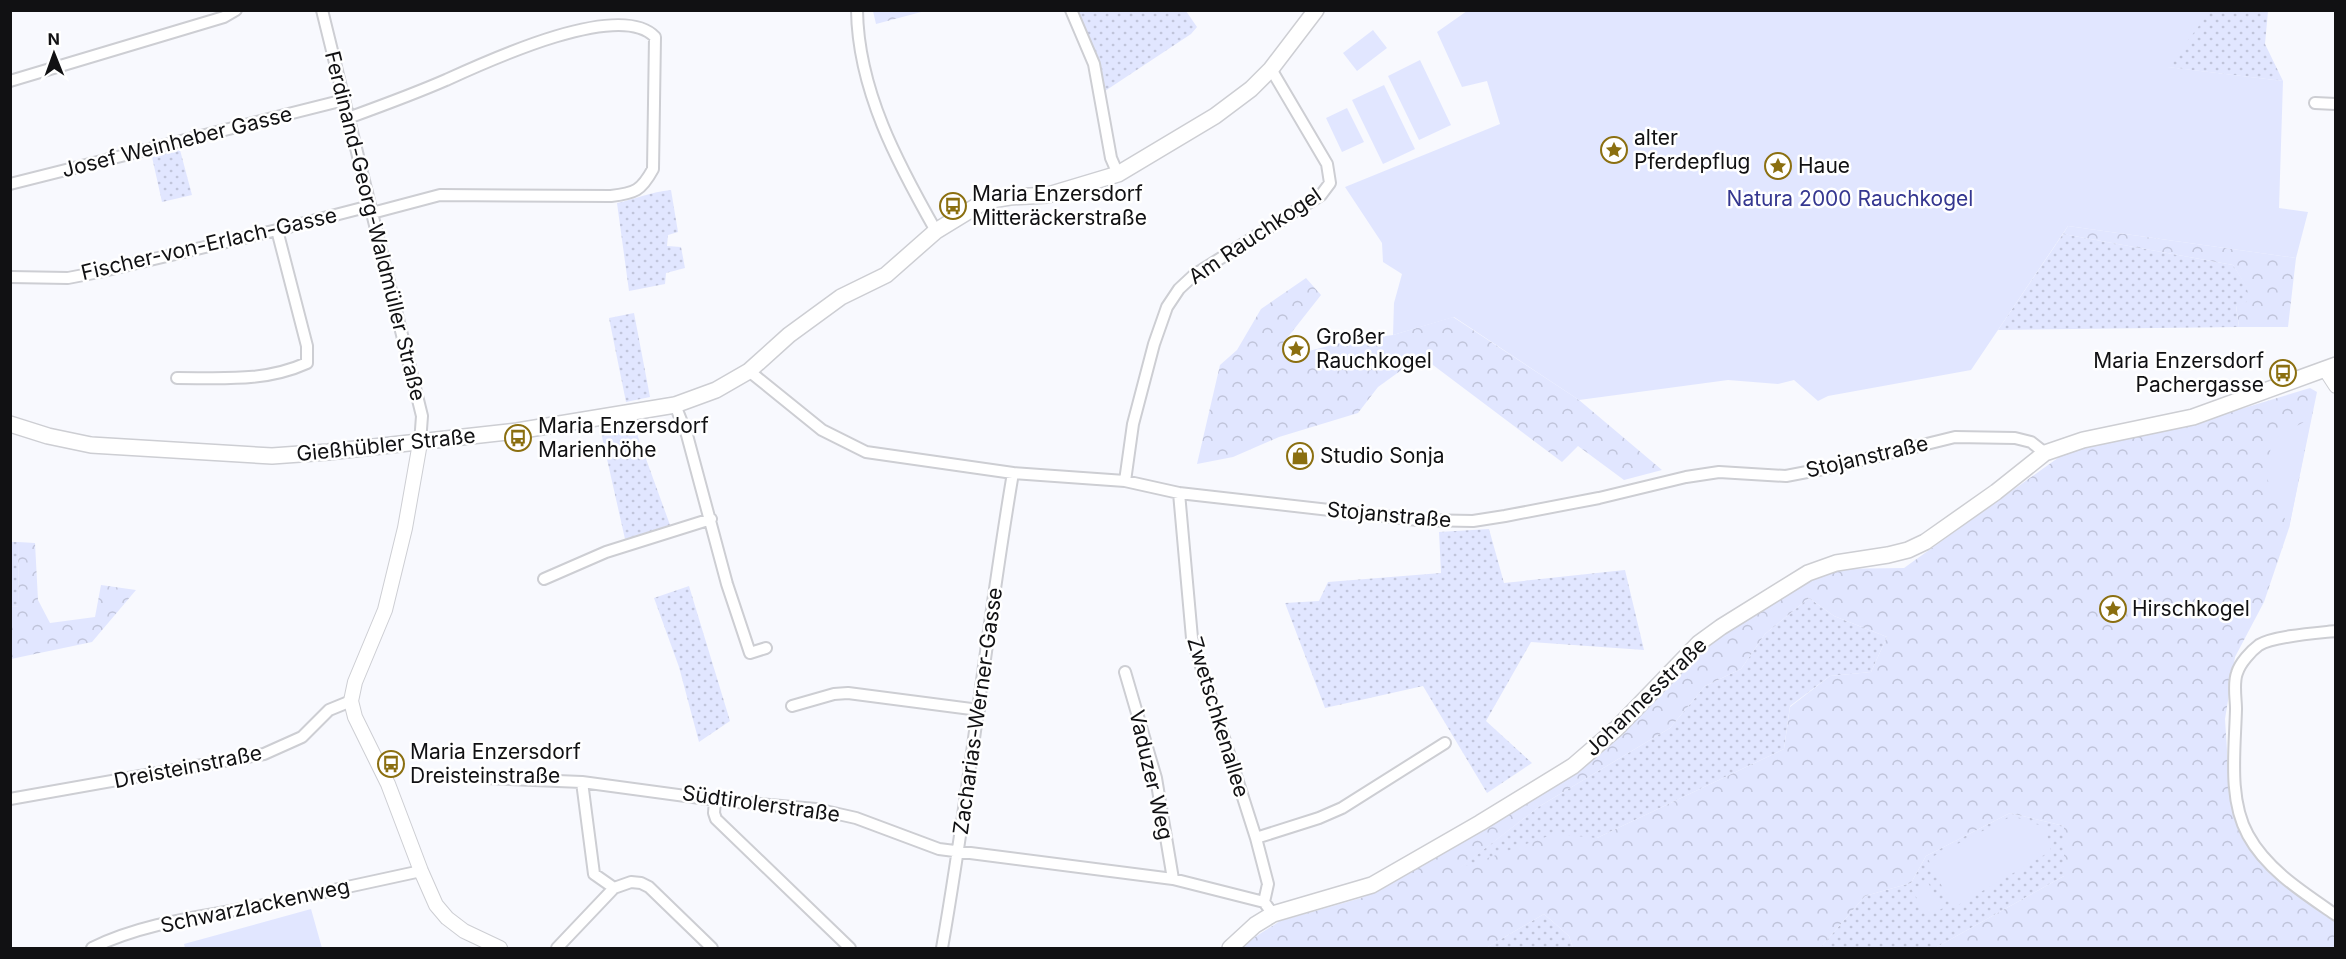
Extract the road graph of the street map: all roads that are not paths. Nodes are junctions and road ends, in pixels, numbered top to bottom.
1 (236, 10) edge
2 (322, 10) edge
3 (857, 10) edge
4 (1071, 10) edge
5 (1316, 10) edge
6 (630, 15) dead end
7 (557, 25) dead end
8 (1271, 69) junction
9 (10, 81) edge
10 (344, 100) junction
11 (2315, 102) dead end
12 (2336, 104) edge
13 (348, 118) junction
14 (1118, 174) junction
15 (10, 184) edge
16 (371, 209) junction
17 (278, 230) junction
18 (936, 231) junction
19 (10, 277) edge
20 (2330, 367) edge
21 (748, 372) junction
22 (177, 378) dead end
23 (2336, 386) edge
24 (675, 405) junction
25 (10, 424) edge
26 (420, 443) junction
27 (2045, 453) junction
28 (1013, 473) junction
29 (1125, 481) junction
30 (1179, 493) junction
31 (711, 519) junction
32 (544, 579) dead end
33 (2336, 630) edge
34 (766, 648) dead end
35 (1125, 672) dead end
36 (351, 700) junction
37 (792, 706) dead end
38 (979, 710) junction
39 (1445, 743) dead end
40 (486, 778) dead end
41 (582, 782) junction
42 (10, 799) edge
43 (715, 800) junction
44 (1256, 838) junction
45 (959, 852) junction
46 (421, 871) junction
47 (1173, 879) junction
48 (614, 888) junction
49 (1264, 902) junction
50 (1273, 914) junction
51 (2336, 915) edge
52 (92, 948) edge
53 (500, 948) edge
54 (557, 948) edge
55 (712, 948) edge
56 (850, 948) edge
57 (942, 948) edge
58 (1230, 948) edge

1 - 9 street
2 - 10 street, Ferdinand-Georg-Waldmüller Straße
3 - 18 street
4 - 14 street
5 - 8 main road, Gießhübler Straße
6 - 16 street, Fischer-von-Erlach-Gasse
7 - 13 street
8 - 14 main road, Gießhübler Straße
8 - 29 street, Am Rauchkogel
10 - 13 street, Ferdinand-Georg-Waldmüller Straße
10 - 15 street, Josef Weinheber Gasse
11 - 12 street
13 - 16 street, Ferdinand-Georg-Waldmüller Straße
14 - 18 main road, Gießhübler Straße
16 - 17 street, Fischer-von-Erlach-Gasse
16 - 26 street, Ferdinand-Georg-Waldmüller Straße
17 - 19 street, Fischer-von-Erlach-Gasse
17 - 22 street
18 - 21 main road, Gießhübler Straße
20 - 23 street
20 - 27 main road, Johannesstraße
21 - 24 main road, Gießhübler Straße
21 - 28 street, Stojanstraße
24 - 26 main road, Gießhübler Straße
24 - 31 street
25 - 26 main road, Gießhübler Straße
26 - 36 street
27 - 30 street, Stojanstraße
27 - 50 main road, Johannesstraße
28 - 29 street, Stojanstraße
28 - 38 street, Zacharias-Werner-Gasse
29 - 30 street, Stojanstraße
30 - 44 street, Zwetschkenallee
31 - 32 street
31 - 34 street
33 - 51 street
35 - 47 street, Vaduzer Weg
36 - 42 street, Dreisteinstraße
36 - 46 street
37 - 38 street
38 - 45 street, Zacharias-Werner-Gasse
39 - 44 street
40 - 41 street, Südtirolerstraße
41 - 43 street, Südtirolerstraße
41 - 48 street
43 - 45 street, Südtirolerstraße
43 - 56 street
44 - 49 street, Zwetschkenallee
45 - 47 street, Südtirolerstraße
45 - 57 street, Zacharias-Werner-Gasse
46 - 52 street, Schwarzlackenweg
46 - 53 street
47 - 49 street, Südtirolerstraße
48 - 54 street
48 - 55 street
49 - 50 street
50 - 58 main road, Johannesstraße

